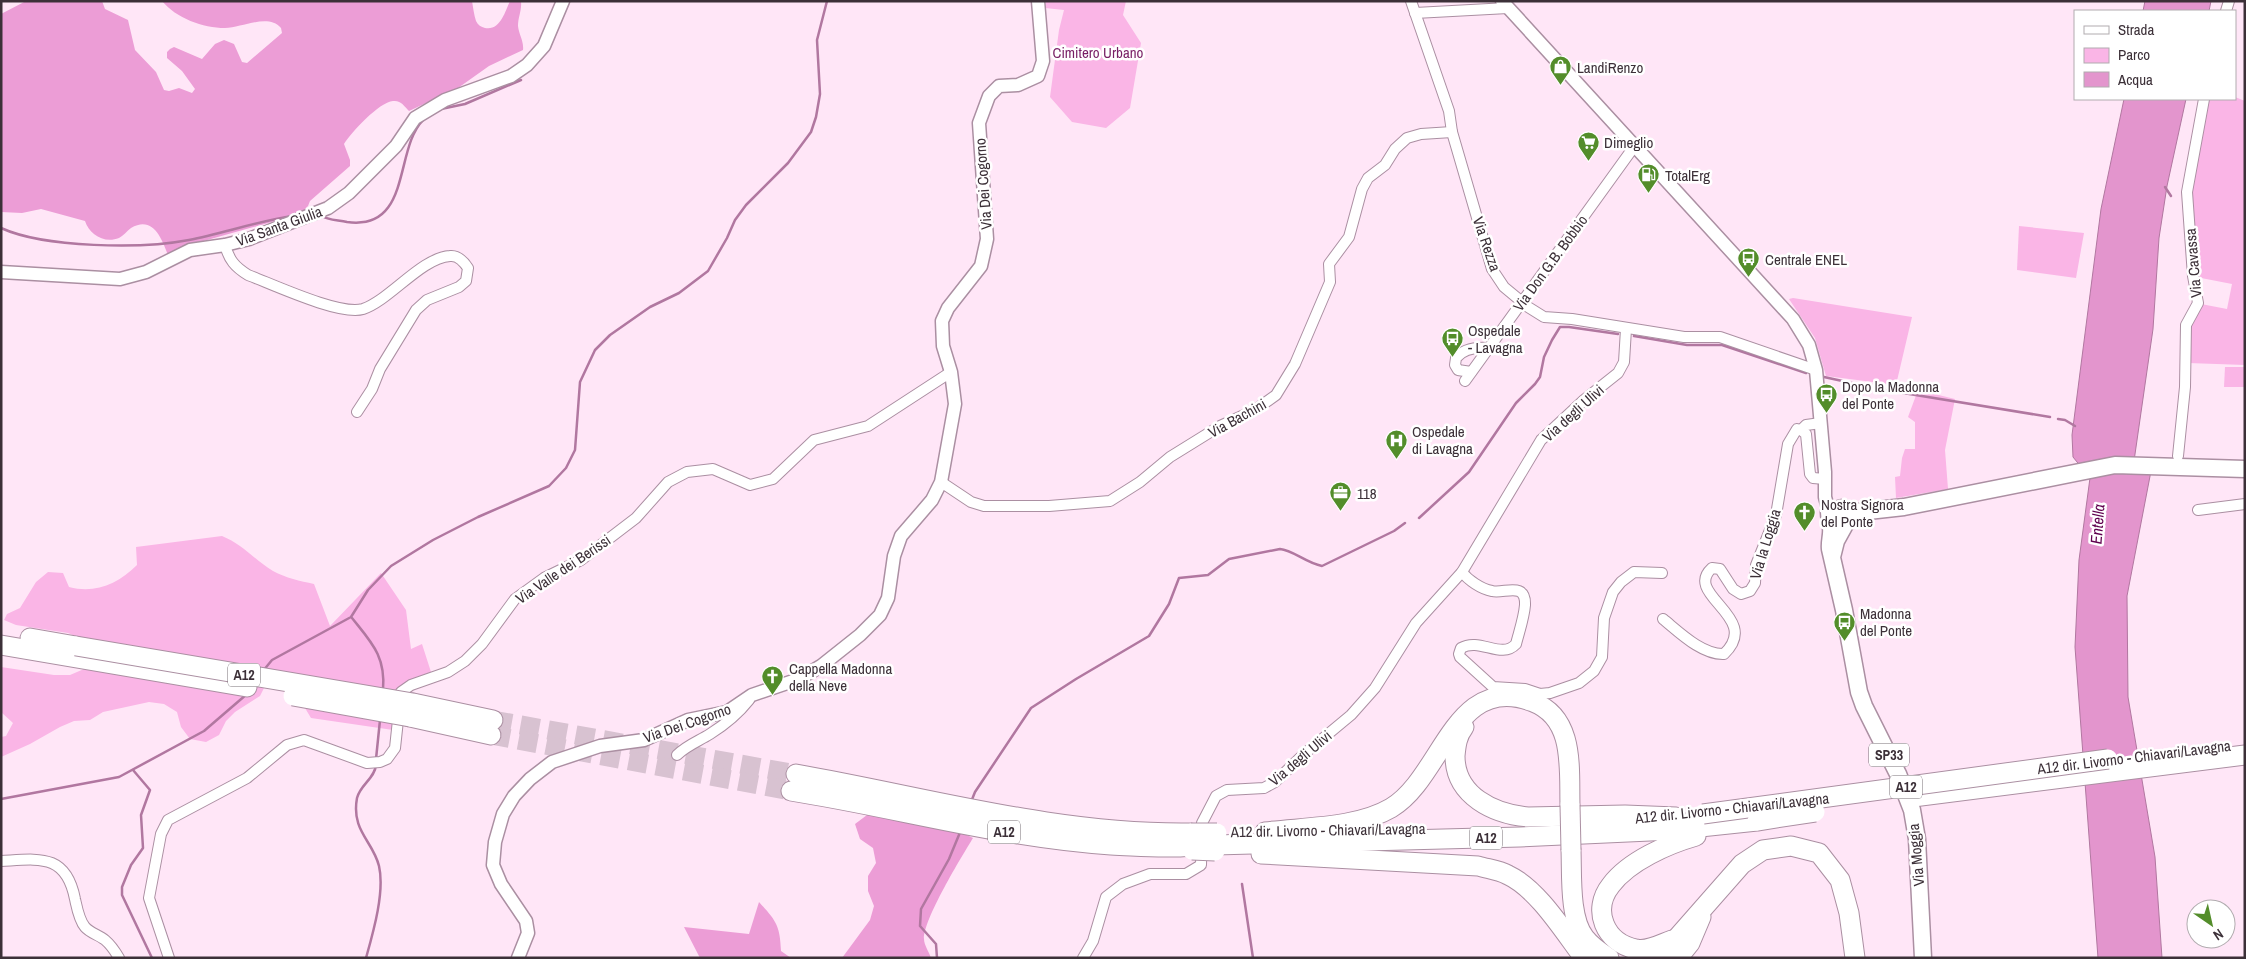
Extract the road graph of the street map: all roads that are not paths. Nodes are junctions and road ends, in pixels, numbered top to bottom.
1 (564, 1) edge
2 (1038, 1) edge
3 (1411, 1) edge
4 (1505, 4) edge
5 (1415, 13) junction
6 (2204, 100) edge
7 (1452, 132) junction
8 (1636, 144) junction
9 (225, 245) junction
10 (1, 272) edge
11 (1522, 302) junction
12 (1626, 329) junction
13 (1488, 348) junction
14 (1816, 370) junction
15 (951, 372) junction
16 (357, 412) dead end
17 (1821, 423) junction
18 (1801, 430) junction
19 (2178, 456) dead end
20 (2245, 469) edge
21 (1825, 478) junction
22 (941, 482) junction
23 (2245, 504) edge
24 (2198, 510) dead end
25 (1839, 518) junction
26 (1462, 572) junction
27 (1662, 573) dead end
28 (1663, 619) dead end
29 (1, 632) edge
30 (1, 645) edge
31 (75, 653) junction
32 (752, 695) junction
33 (1517, 697) junction
34 (492, 727) tunnel mouth
35 (2245, 743) edge
36 (677, 755) dead end
37 (2245, 755) edge
38 (794, 783) tunnel mouth
39 (1676, 817) junction
40 (1753, 822) junction
41 (1265, 832) junction
42 (1215, 843) junction
43 (1, 861) edge
44 (1706, 905) junction
45 (1676, 938) junction
46 (119, 958) edge
47 (168, 958) edge
48 (518, 958) edge
49 (1083, 958) edge
50 (1584, 958) edge
51 (1609, 958) edge
52 (1657, 958) edge
53 (1678, 958) edge
54 (1855, 958) edge
55 (1923, 958) edge

1 - 9 street, Via Santa Giulia
2 - 15 street, Via Dei Cogorno
3 - 5 street, Via Rezza
4 - 5 street
4 - 8 street
5 - 7 street, Via Rezza
6 - 19 street, Via Cavassa
7 - 11 street, Via Rezza
7 - 22 street, Via Bachini
8 - 11 street, Via Don G.B. Bobbio
8 - 14 street
9 - 10 street, Via Santa Giulia
9 - 16 street
11 - 12 street, Via Rezza
11 - 13 street, Via Don G.B. Bobbio
12 - 14 street, Via Rezza
12 - 26 street, Via degli Ulivi
13 - 13 street, Via Don G.B. Bobbio
14 - 17 street, SP33
15 - 22 street, Via Dei Cogorno
15 - 47 street, Via Valle dei Berissi
17 - 18 street
17 - 21 street, SP33
18 - 21 street
18 - 28 street, Via la Loggia
20 - 25 main road
21 - 25 street, Via Moggia / SP33
22 - 32 street, Via Dei Cogorno
23 - 24 street
25 - 55 main road, Via Moggia / SP33
26 - 27 street
26 - 49 street, Via degli Ulivi
29 - 31 highway, A12
30 - 31 highway, A12
31 - 34 highway, A12, bridge
32 - 36 street
32 - 48 street, Via Dei Cogorno
33 - 39 highway
33 - 41 highway
33 - 51 highway, bridge
35 - 39 highway, A12 dir. Livorno - Chiavari/Lavagna / A12, bridge
37 - 40 highway, A12, bridge
38 - 42 highway, A12, bridge
39 - 41 highway, A12 dir. Livorno - Chiavari/Lavagna / A12
40 - 42 highway, A12
40 - 45 highway
41 - 42 highway, A12 dir. Livorno - Chiavari/Lavagna / A12
42 - 50 highway
43 - 46 street
44 - 45 highway
44 - 53 highway
44 - 54 highway
45 - 52 highway

